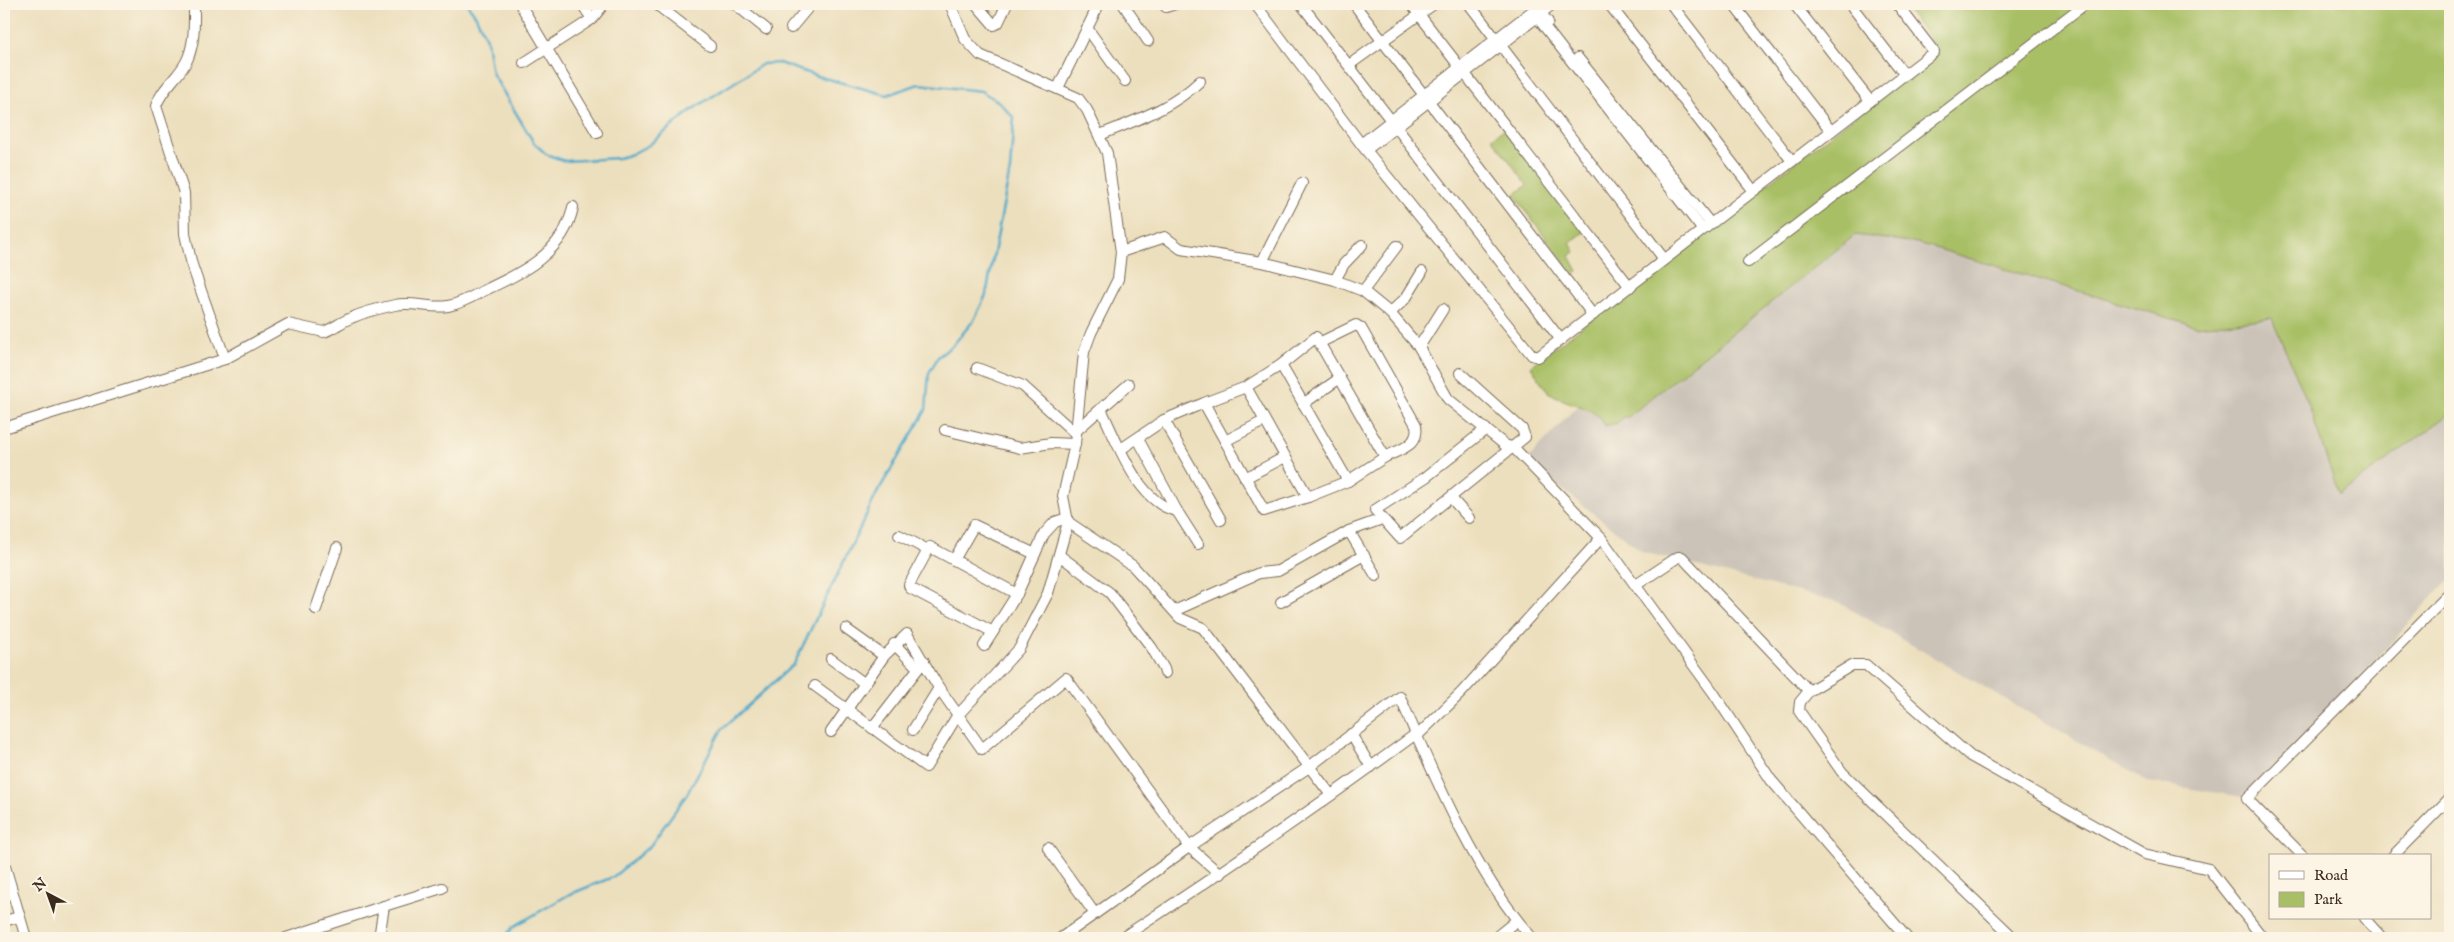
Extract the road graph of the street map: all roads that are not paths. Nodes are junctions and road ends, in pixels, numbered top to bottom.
1 (194, 4) edge
2 (520, 4) edge
3 (582, 4) edge
4 (604, 4) edge
5 (656, 4) edge
6 (735, 4) edge
7 (811, 4) edge
8 (950, 4) edge
9 (976, 4) edge
10 (1007, 4) edge
11 (1099, 4) edge
12 (1123, 4) edge
13 (1163, 4) edge
14 (1175, 4) edge
15 (1256, 4) edge
16 (1302, 4) edge
17 (1354, 4) edge
18 (1411, 4) edge
19 (1434, 4) edge
20 (1469, 4) edge
21 (1554, 4) edge
22 (1609, 4) edge
23 (1671, 4) edge
24 (1733, 4) edge
25 (1794, 4) edge
26 (1850, 4) edge
27 (1897, 4) edge
28 (2085, 4) edge
29 (1535, 9) edge
30 (1419, 14) junction
31 (592, 19) junction
32 (791, 28) dead end
33 (1087, 28) junction
34 (766, 29) dead end
35 (1148, 41) dead end
36 (1383, 41) junction
37 (1498, 42) junction
38 (710, 46) dead end
39 (546, 49) junction
40 (524, 63) dead end
41 (1349, 66) junction
42 (1461, 71) junction
43 (1905, 75) junction
44 (1125, 81) dead end
45 (1200, 81) dead end
46 (1058, 88) junction
47 (1426, 98) junction
48 (1870, 101) junction
49 (1394, 123) junction
50 (1831, 131) junction
51 (597, 133) dead end
52 (1100, 134) junction
53 (1363, 147) junction
54 (1792, 161) junction
55 (1302, 183) dead end
56 (1753, 190) junction
57 (574, 207) dead end
58 (1706, 226) junction
59 (1362, 245) dead end
60 (1397, 246) dead end
61 (1121, 252) junction
62 (1664, 259) junction
63 (1262, 262) junction
64 (1748, 262) dead end
65 (1422, 272) dead end
66 (1335, 280) junction
67 (1630, 287) junction
68 (1363, 291) junction
69 (1443, 309) dead end
70 (1390, 313) junction
71 (1593, 315) junction
72 (1561, 340) junction
73 (1319, 343) junction
74 (1419, 347) junction
75 (225, 359) junction
76 (1281, 365) junction
77 (977, 368) dead end
78 (1460, 373) dead end
79 (1340, 378) junction
80 (1129, 384) dead end
81 (1246, 387) junction
82 (1204, 403) junction
83 (1303, 404) junction
84 (1101, 409) junction
85 (1164, 420) junction
86 (1264, 420) junction
87 (4, 428) edge
88 (1486, 429) junction
89 (945, 430) dead end
90 (1076, 436) junction
91 (1138, 439) junction
92 (1225, 441) junction
93 (1514, 448) junction
94 (1120, 449) junction
95 (1386, 457) junction
96 (1285, 458) junction
97 (1245, 478) junction
98 (1348, 480) junction
99 (1308, 497) junction
100 (1451, 498) junction
101 (1177, 511) junction
102 (1469, 518) dead end
103 (1382, 519) junction
104 (1068, 520) junction
105 (1221, 520) dead end
106 (1350, 531) junction
107 (899, 535) dead end
108 (1601, 538) junction
109 (1198, 544) dead end
110 (336, 548) dead end
111 (928, 550) junction
112 (1035, 554) junction
113 (1364, 555) junction
114 (1059, 556) junction
115 (954, 560) junction
116 (1376, 576) dead end
117 (1636, 586) junction
118 (2450, 593) edge
119 (1017, 594) junction
120 (1281, 602) dead end
121 (316, 609) dead end
122 (1174, 611) junction
123 (846, 629) dead end
124 (993, 632) junction
125 (894, 644) junction
126 (984, 646) dead end
127 (884, 656) junction
128 (831, 659) dead end
129 (921, 664) junction
130 (1165, 674) dead end
131 (864, 683) junction
132 (815, 686) dead end
133 (939, 688) junction
134 (1809, 691) junction
135 (846, 708) junction
136 (957, 716) junction
137 (872, 728) junction
138 (913, 730) dead end
139 (831, 732) dead end
140 (1351, 734) junction
141 (1417, 736) junction
142 (1309, 767) junction
143 (1371, 767) junction
144 (1331, 795) junction
145 (2450, 798) edge
146 (1189, 847) junction
147 (1048, 848) dead end
148 (2302, 854) edge
149 (2394, 854) edge
150 (4, 863) edge
151 (1220, 874) junction
152 (442, 888) dead end
153 (384, 906) junction
154 (1094, 914) junction
155 (19, 916) junction
156 (2366, 920) edge
157 (4, 921) edge
158 (1516, 921) junction
159 (26, 938) edge
160 (286, 938) edge
161 (378, 938) edge
162 (1061, 938) edge
163 (1122, 938) edge
164 (1495, 938) edge
165 (1532, 938) edge
166 (1907, 938) edge
167 (2014, 938) edge
168 (2263, 938) edge
169 (2382, 938) edge

1 - 75 street
2 - 39 street
3 - 31 street
4 - 31 street
5 - 38 street
6 - 34 street
7 - 32 street
8 - 46 street
9 - 10 street
11 - 33 street
12 - 35 street
13 - 14 street
15 - 53 street
16 - 41 street
17 - 36 street
18 - 30 street
19 - 30 street
20 - 37 street
21 - 29 street
22 - 56 street
23 - 54 street
24 - 50 street
25 - 48 street
26 - 43 street
27 - 43 street
28 - 64 street
29 - 37 street
29 - 58 street
30 - 36 street
30 - 42 street
31 - 39 street
33 - 44 street
33 - 46 street
36 - 41 street
36 - 47 street
37 - 42 street
37 - 62 street
39 - 40 street
39 - 51 street
41 - 49 street
42 - 47 street
42 - 67 street
43 - 48 street
45 - 52 street
46 - 52 street
47 - 49 street
47 - 71 street
48 - 50 street
49 - 53 street
49 - 72 street
50 - 54 street
52 - 61 street
53 - 72 street
54 - 56 street
55 - 63 street
56 - 58 street
57 - 75 street
58 - 62 street
59 - 66 street
60 - 68 street
61 - 63 street
61 - 90 street
62 - 67 street
63 - 66 street
65 - 70 street
66 - 68 street
67 - 71 street
68 - 70 street
69 - 74 street
70 - 74 street
71 - 72 street
73 - 76 street
73 - 79 street
73 - 95 street
74 - 88 street
75 - 87 street
76 - 81 street
76 - 83 street
77 - 90 street
78 - 93 street
79 - 83 street
79 - 95 street
80 - 84 street
81 - 82 street
81 - 86 street
82 - 85 street
82 - 92 street
83 - 98 street
84 - 90 street
84 - 94 street
85 - 91 street
85 - 105 street
86 - 92 street
86 - 96 street
88 - 93 street
88 - 103 street
89 - 90 street
90 - 104 street
91 - 94 street
91 - 101 street
92 - 97 street
93 - 100 street
93 - 108 street
94 - 101 street
95 - 98 street
96 - 97 street
96 - 99 street
97 - 99 street
98 - 99 street
100 - 102 street
100 - 103 street
101 - 109 street
103 - 106 street
104 - 112 street
104 - 114 street
104 - 122 street
106 - 113 street
106 - 122 street
107 - 111 street
108 - 117 street
108 - 141 street
110 - 121 street
111 - 115 street
111 - 124 street
112 - 115 street
112 - 119 street
113 - 116 street
113 - 120 street
114 - 130 street
114 - 136 street
115 - 119 street
117 - 134 street
117 - 166 street
118 - 148 street
119 - 124 street
122 - 142 street
123 - 127 street
124 - 126 street
125 - 127 street
125 - 129 street
125 - 129 street
127 - 131 street
128 - 131 street
129 - 133 street
129 - 137 street
131 - 135 street
132 - 135 street
133 - 136 street
133 - 138 street
134 - 167 street
134 - 168 street
135 - 137 street
135 - 139 street
136 - 137 street
136 - 146 street
140 - 141 street
140 - 142 street
140 - 143 street
141 - 143 street
141 - 158 street
142 - 144 street
142 - 146 street
143 - 144 street
144 - 151 street
145 - 149 street
146 - 151 street
146 - 154 street
147 - 154 street
150 - 155 street
151 - 163 street
152 - 153 street
153 - 160 street
153 - 161 street
154 - 162 street
155 - 157 street
155 - 159 street
156 - 169 street
158 - 164 street
158 - 165 street

